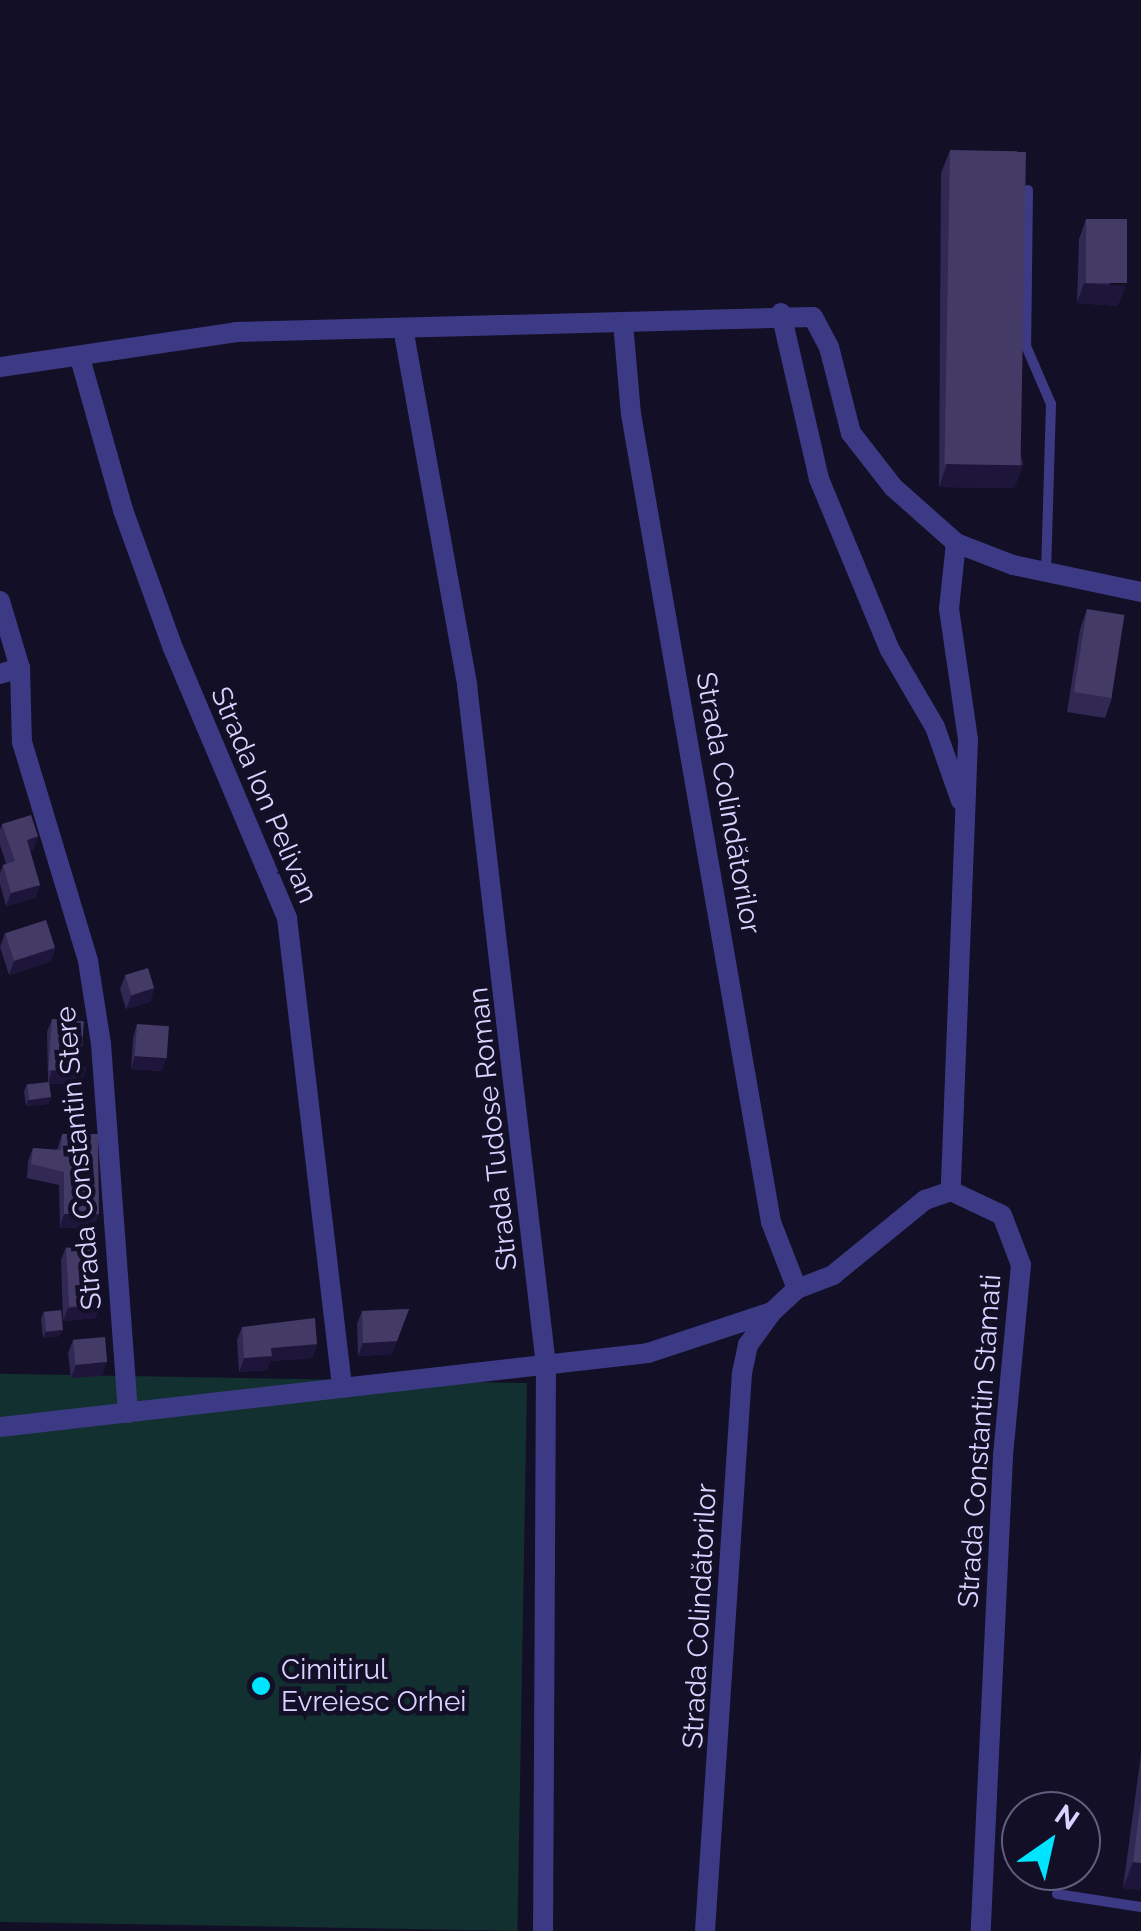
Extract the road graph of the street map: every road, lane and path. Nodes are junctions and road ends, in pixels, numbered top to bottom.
1 (1028, 190) edge
2 (781, 313) junction
3 (623, 322) junction
4 (404, 328) junction
5 (80, 358) junction
6 (0, 367) edge
7 (956, 542) junction
8 (1046, 573) junction
9 (1141, 592) edge
10 (0, 601) edge
11 (10, 671) edge
12 (964, 811) junction
13 (951, 1191) junction
14 (797, 1289) junction
15 (772, 1312) junction
16 (546, 1366) junction
17 (342, 1387) junction
18 (128, 1413) junction
19 (0, 1427) edge
20 (1057, 1894) dead end
21 (1141, 1907) edge
22 (543, 1931) edge
23 (705, 1931) edge
24 (981, 1931) edge

1 - 8 lane
2 - 3 street
2 - 7 street
2 - 12 street
3 - 4 street
3 - 14 street, Strada Colindătorilor
4 - 5 street
4 - 16 street, Strada Tudose Roman
5 - 6 street
5 - 17 street, Strada Ion Pelivan
7 - 8 street
7 - 12 street
8 - 9 street
10 - 11 street, Strada Constantin Stere
11 - 18 street, Strada Constantin Stere
12 - 13 street
13 - 14 street
13 - 24 street, Strada Constantin Stamati
14 - 15 street
15 - 16 street
15 - 23 street, Strada Colindătorilor
16 - 17 street
16 - 22 street, Strada Tudose Roman
17 - 18 street
18 - 19 street
20 - 21 lane

